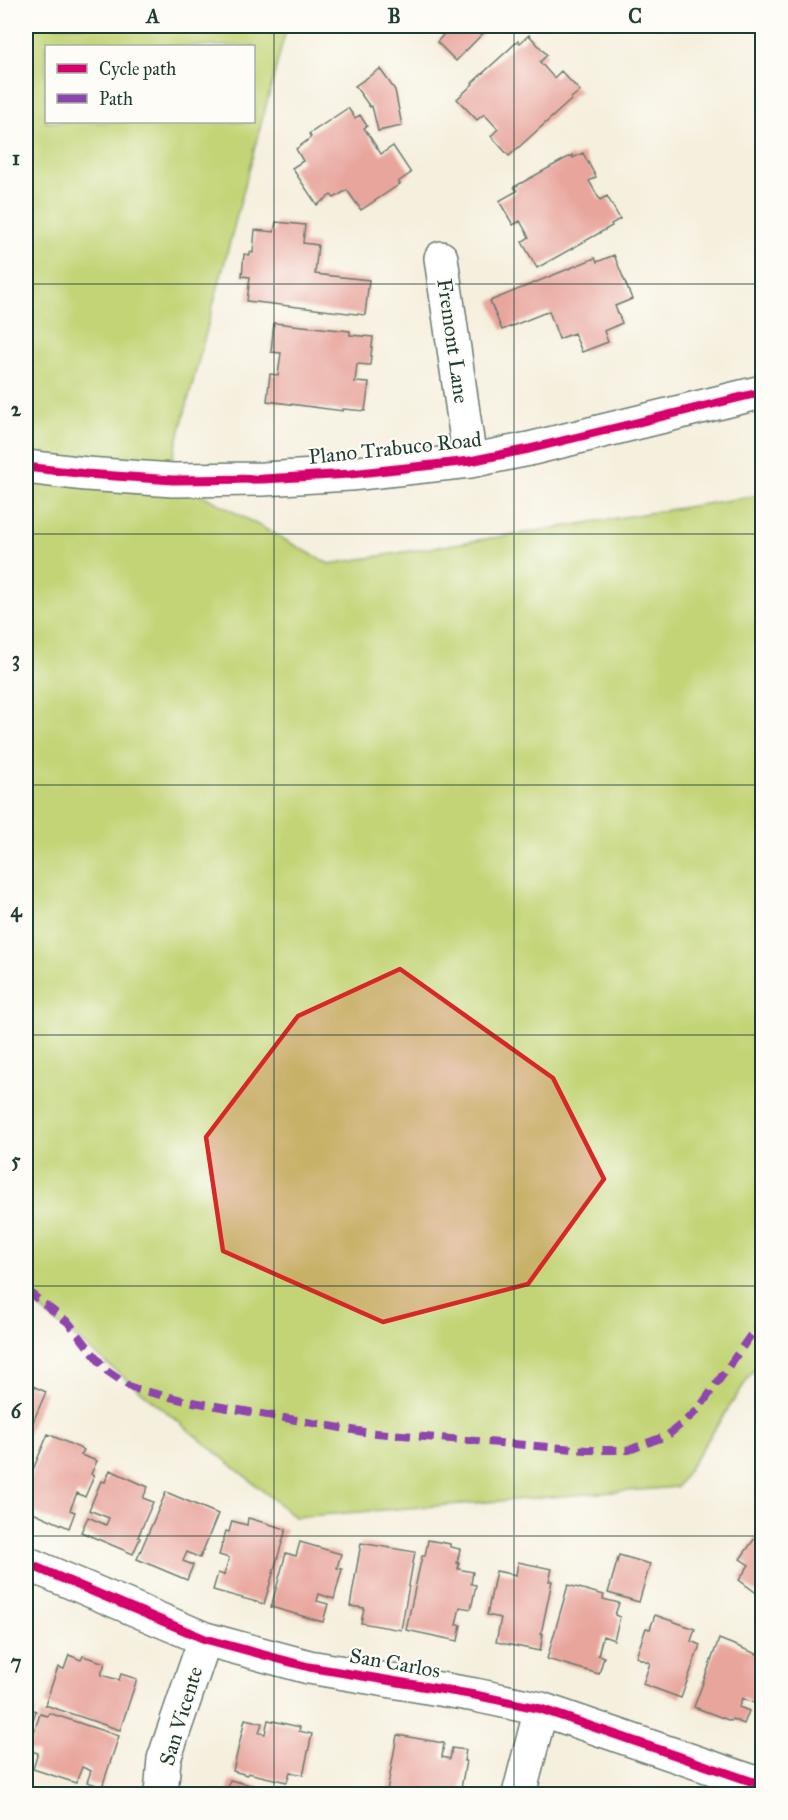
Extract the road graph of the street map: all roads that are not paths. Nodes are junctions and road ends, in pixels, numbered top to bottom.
1 (441, 258) dead end
2 (762, 392) edge
3 (470, 461) junction
4 (26, 467) edge
5 (26, 1563) edge
6 (205, 1639) junction
7 (542, 1709) junction
8 (762, 1785) edge
9 (160, 1794) edge
10 (519, 1794) edge

1 - 3 street, Fremont Lane
2 - 3 street, Plano Trabuco Road
3 - 4 street, Plano Trabuco Road
5 - 6 street, San Carlos
6 - 7 street, San Carlos
6 - 9 street, San Vicente
7 - 8 street, San Carlos
7 - 10 street

